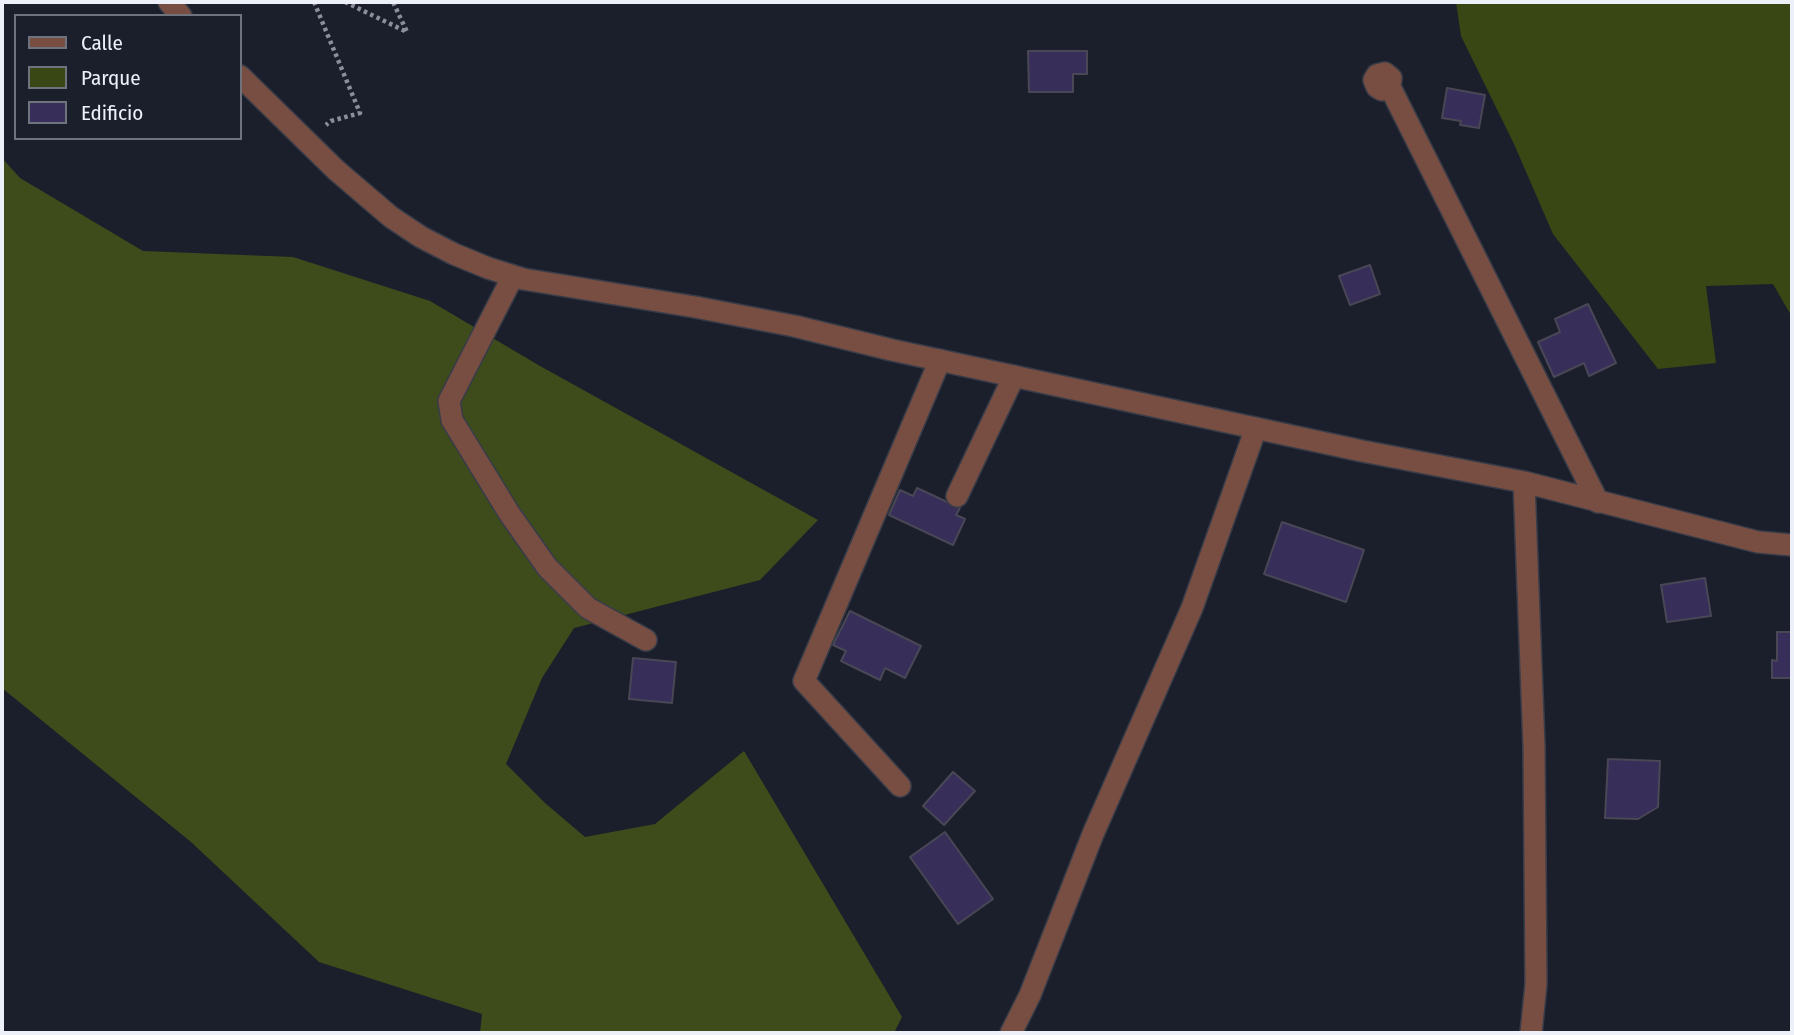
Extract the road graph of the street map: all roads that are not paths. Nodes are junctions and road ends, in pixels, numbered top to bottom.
1 (242, 78) edge
2 (1390, 87) dead end
3 (513, 276) junction
4 (940, 360) junction
5 (1014, 376) junction
6 (1256, 428) junction
7 (1524, 482) junction
8 (957, 496) dead end
9 (1598, 502) junction
10 (1792, 545) edge
11 (646, 640) dead end
12 (900, 786) dead end
13 (1011, 1033) edge
14 (1531, 1033) edge

1 - 3 street
2 - 9 street
3 - 4 street
3 - 11 street
4 - 5 street
4 - 12 street
5 - 6 street
5 - 8 street
6 - 7 street
6 - 13 street
7 - 9 street
7 - 14 street
9 - 10 street

